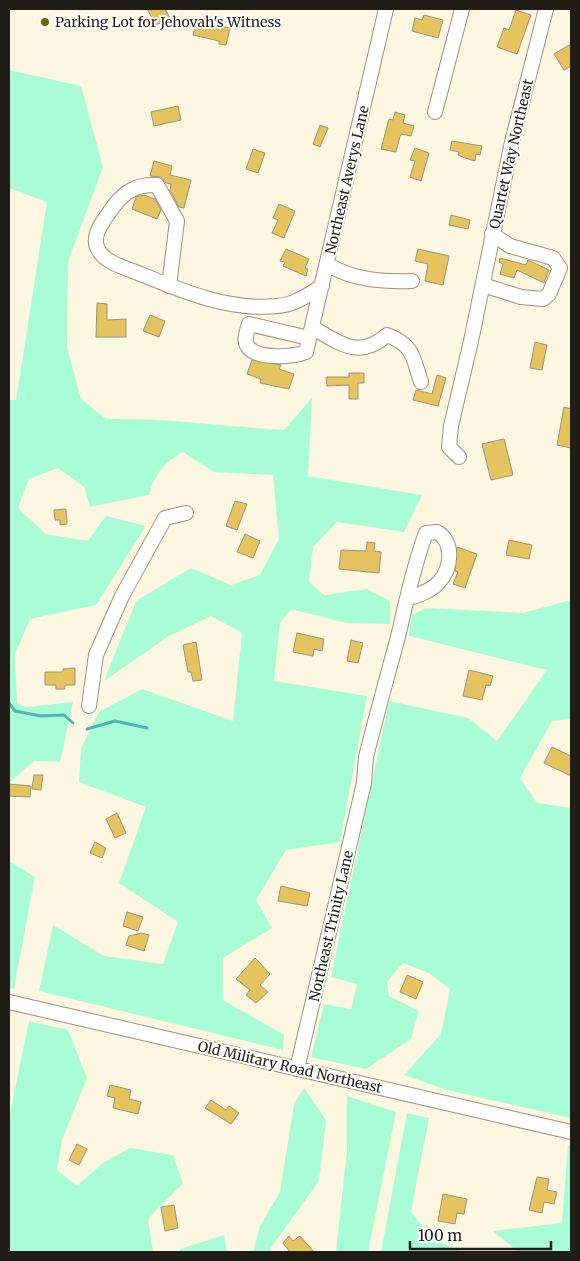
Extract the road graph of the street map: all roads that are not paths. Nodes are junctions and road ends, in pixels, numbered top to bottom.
1 (386, 9) edge
2 (462, 9) edge
3 (546, 9) edge
4 (435, 112) dead end
5 (492, 234) junction
6 (327, 264) junction
7 (412, 281) dead end
8 (170, 286) junction
9 (322, 286) junction
10 (481, 292) junction
11 (311, 332) junction
12 (421, 382) dead end
13 (459, 457) dead end
14 (186, 513) dead end
15 (407, 599) dead end
16 (89, 706) dead end
17 (9, 1002) edge
18 (297, 1069) junction
19 (571, 1132) edge

1 - 6 street, Northeast Averys Lane
2 - 4 street
3 - 5 street, Quartet Way Northeast
5 - 10 street, Quartet Way Northeast
5 - 10 street
6 - 7 street
6 - 9 street, Northeast Averys Lane
8 - 8 street
8 - 9 street
9 - 11 street, Northeast Averys Lane
10 - 13 street, Quartet Way Northeast
11 - 11 street, Northeast Averys Lane
11 - 12 street
14 - 16 street
15 - 18 street, Northeast Trinity Lane
17 - 18 street, Old Military Road Northeast
18 - 19 street, Old Military Road Northeast

